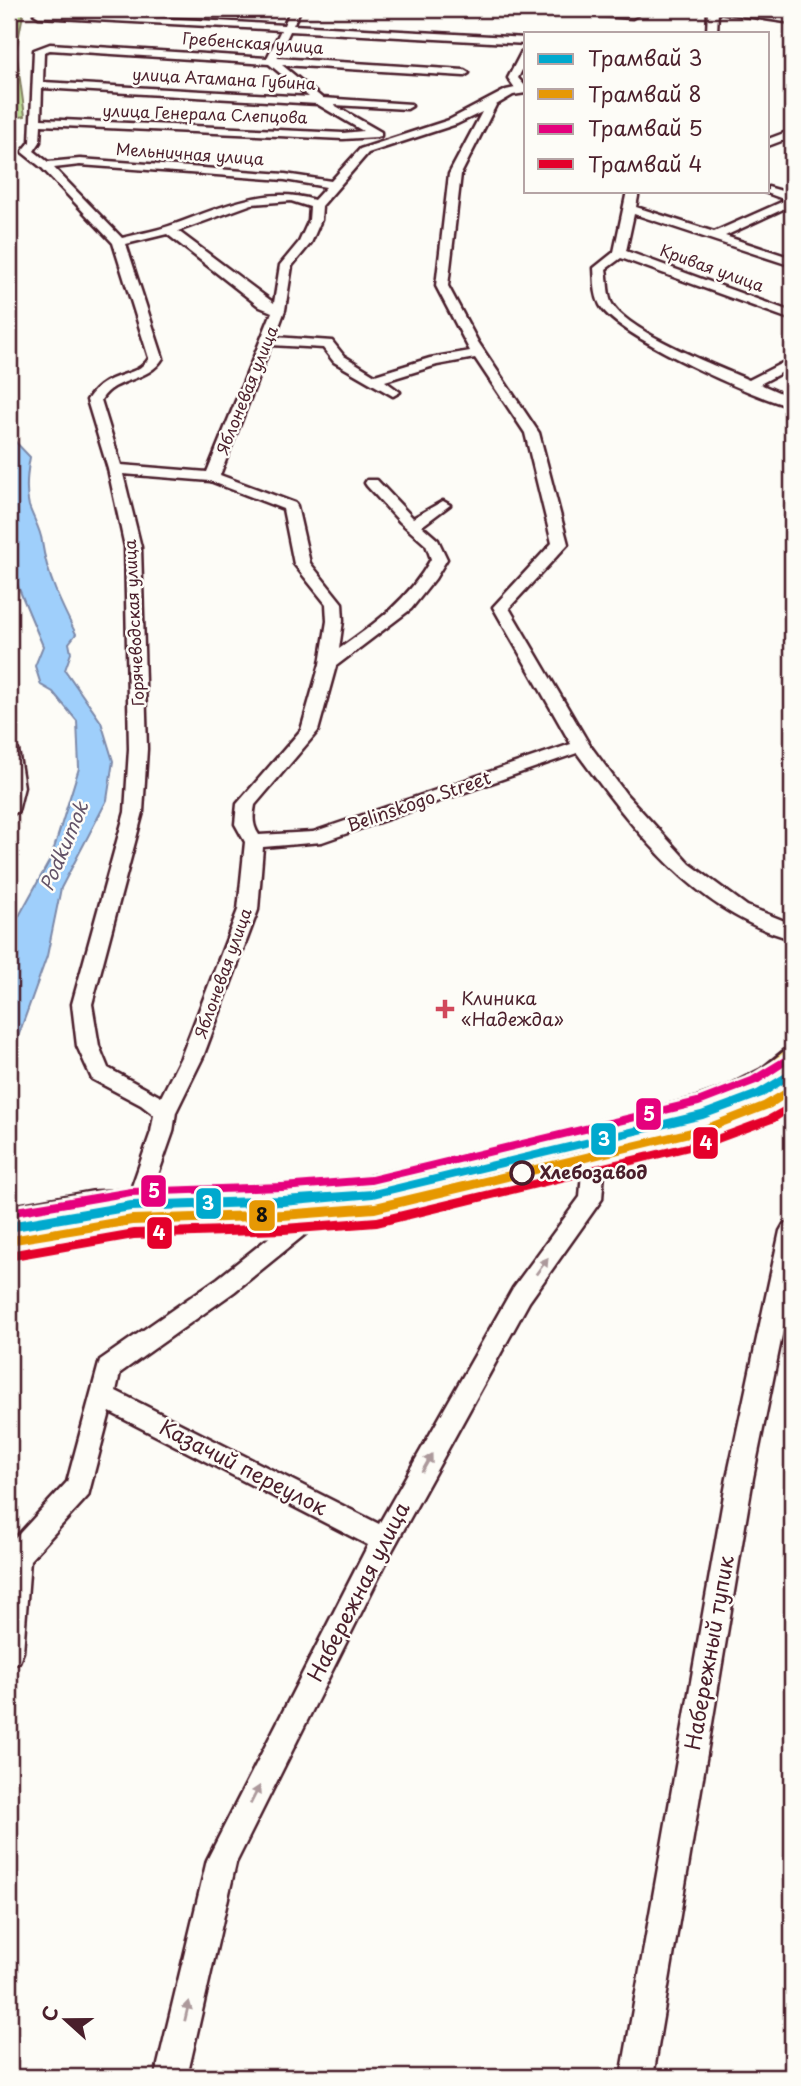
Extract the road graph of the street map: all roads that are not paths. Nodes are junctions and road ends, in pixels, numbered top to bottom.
1 (296, 9) edge
2 (534, 9) edge
3 (715, 9) edge
4 (39, 14) dead end
5 (632, 15) dead end
6 (792, 19) edge
7 (536, 22) dead end
8 (286, 27) junction
9 (712, 32) edge
10 (508, 41) junction
11 (524, 41) edge
12 (524, 47) edge
13 (39, 50) joint
14 (524, 57) edge
15 (271, 60) junction
16 (464, 73) dead end
17 (39, 85) junction
18 (524, 90) edge
19 (318, 100) junction
20 (492, 103) junction
21 (407, 106) dead end
22 (37, 122) junction
23 (372, 133) junction
24 (792, 133) edge
25 (398, 139) junction
26 (770, 140) edge
27 (792, 146) edge
28 (46, 166) junction
29 (332, 185) junction
30 (770, 191) edge
31 (633, 192) edge
32 (292, 197) junction
33 (792, 200) edge
34 (316, 205) junction
35 (628, 208) junction
36 (169, 230) junction
37 (715, 237) junction
38 (119, 242) junction
39 (620, 253) junction
40 (792, 262) edge
41 (279, 310) junction
42 (792, 316) edge
43 (267, 341) junction
44 (479, 353) junction
45 (792, 362) edge
46 (375, 380) junction
47 (751, 384) junction
48 (393, 391) dead end
49 (792, 403) edge
50 (115, 469) junction
51 (212, 477) junction
52 (372, 483) dead end
53 (443, 505) dead end
54 (414, 526) junction
55 (328, 664) junction
56 (580, 746) junction
57 (9, 750) edge
58 (9, 811) edge
59 (254, 841) junction
60 (792, 932) edge
61 (792, 1059) edge
62 (165, 1112) junction
63 (596, 1133) junction
64 (337, 1196) junction
65 (134, 1210) junction
66 (92, 1214) junction
67 (9, 1218) edge
68 (792, 1231) edge
69 (9, 1240) edge
70 (102, 1396) junction
71 (384, 1540) junction
72 (9, 1652) edge
73 (171, 2077) edge
74 (637, 2077) edge

1 - 8 street
2 - 5 street
2 - 7 street
3 - 6 street
3 - 9 street
4 - 8 street
8 - 10 street
8 - 15 street
10 - 11 street
10 - 12 street
13 - 15 street, Гребенская улица
13 - 17 street, Горячеводская улица
14 - 18 street
15 - 16 street, Гребенская улица
15 - 19 street
17 - 19 street, улица Атамана Губина
17 - 22 street, Горячеводская улица
18 - 20 street, Яблоневая улица
19 - 21 street, улица Атамана Губина
19 - 23 street
20 - 25 street, Яблоневая улица
20 - 44 street
22 - 23 street, улица Генерала Слепцова
22 - 28 street, Горячеводская улица
23 - 25 street
24 - 26 street
25 - 29 street, Яблоневая улица
26 - 27 street
28 - 29 street, Мельничная улица
28 - 38 street, Горячеводская улица
29 - 32 street
29 - 34 street, Яблоневая улица
30 - 33 street
31 - 35 street
32 - 34 street
32 - 36 street
33 - 37 street
34 - 41 street, Яблоневая улица
35 - 37 street
35 - 39 street
36 - 38 street
36 - 41 street
37 - 40 street
38 - 50 street, Горячеводская улица
39 - 42 street, Кривая улица
39 - 47 street
41 - 43 street, Яблоневая улица
43 - 46 street
43 - 51 street, Яблоневая улица
44 - 46 street
44 - 56 street
45 - 47 street
46 - 48 street
47 - 49 street
50 - 51 street
50 - 62 street, Горячеводская улица
51 - 55 street, Яблоневая улица
52 - 54 street
53 - 54 street
54 - 55 street
55 - 59 street, Яблоневая улица
56 - 59 street, Belinskogo Street
56 - 60 street
57 - 58 street
59 - 62 street, Яблоневая улица
61 - 63 main road
62 - 65 street, Яблоневая улица
63 - 64 main road
71 -> 63 street, Набережная улица
64 - 65 main road
64 - 70 street
65 - 66 main road
66 - 67 main road
66 - 69 main road
68 - 74 street, Набережный тупик
70 - 71 street, Казачий переулок
70 - 72 street
73 -> 71 street, Набережная улица

